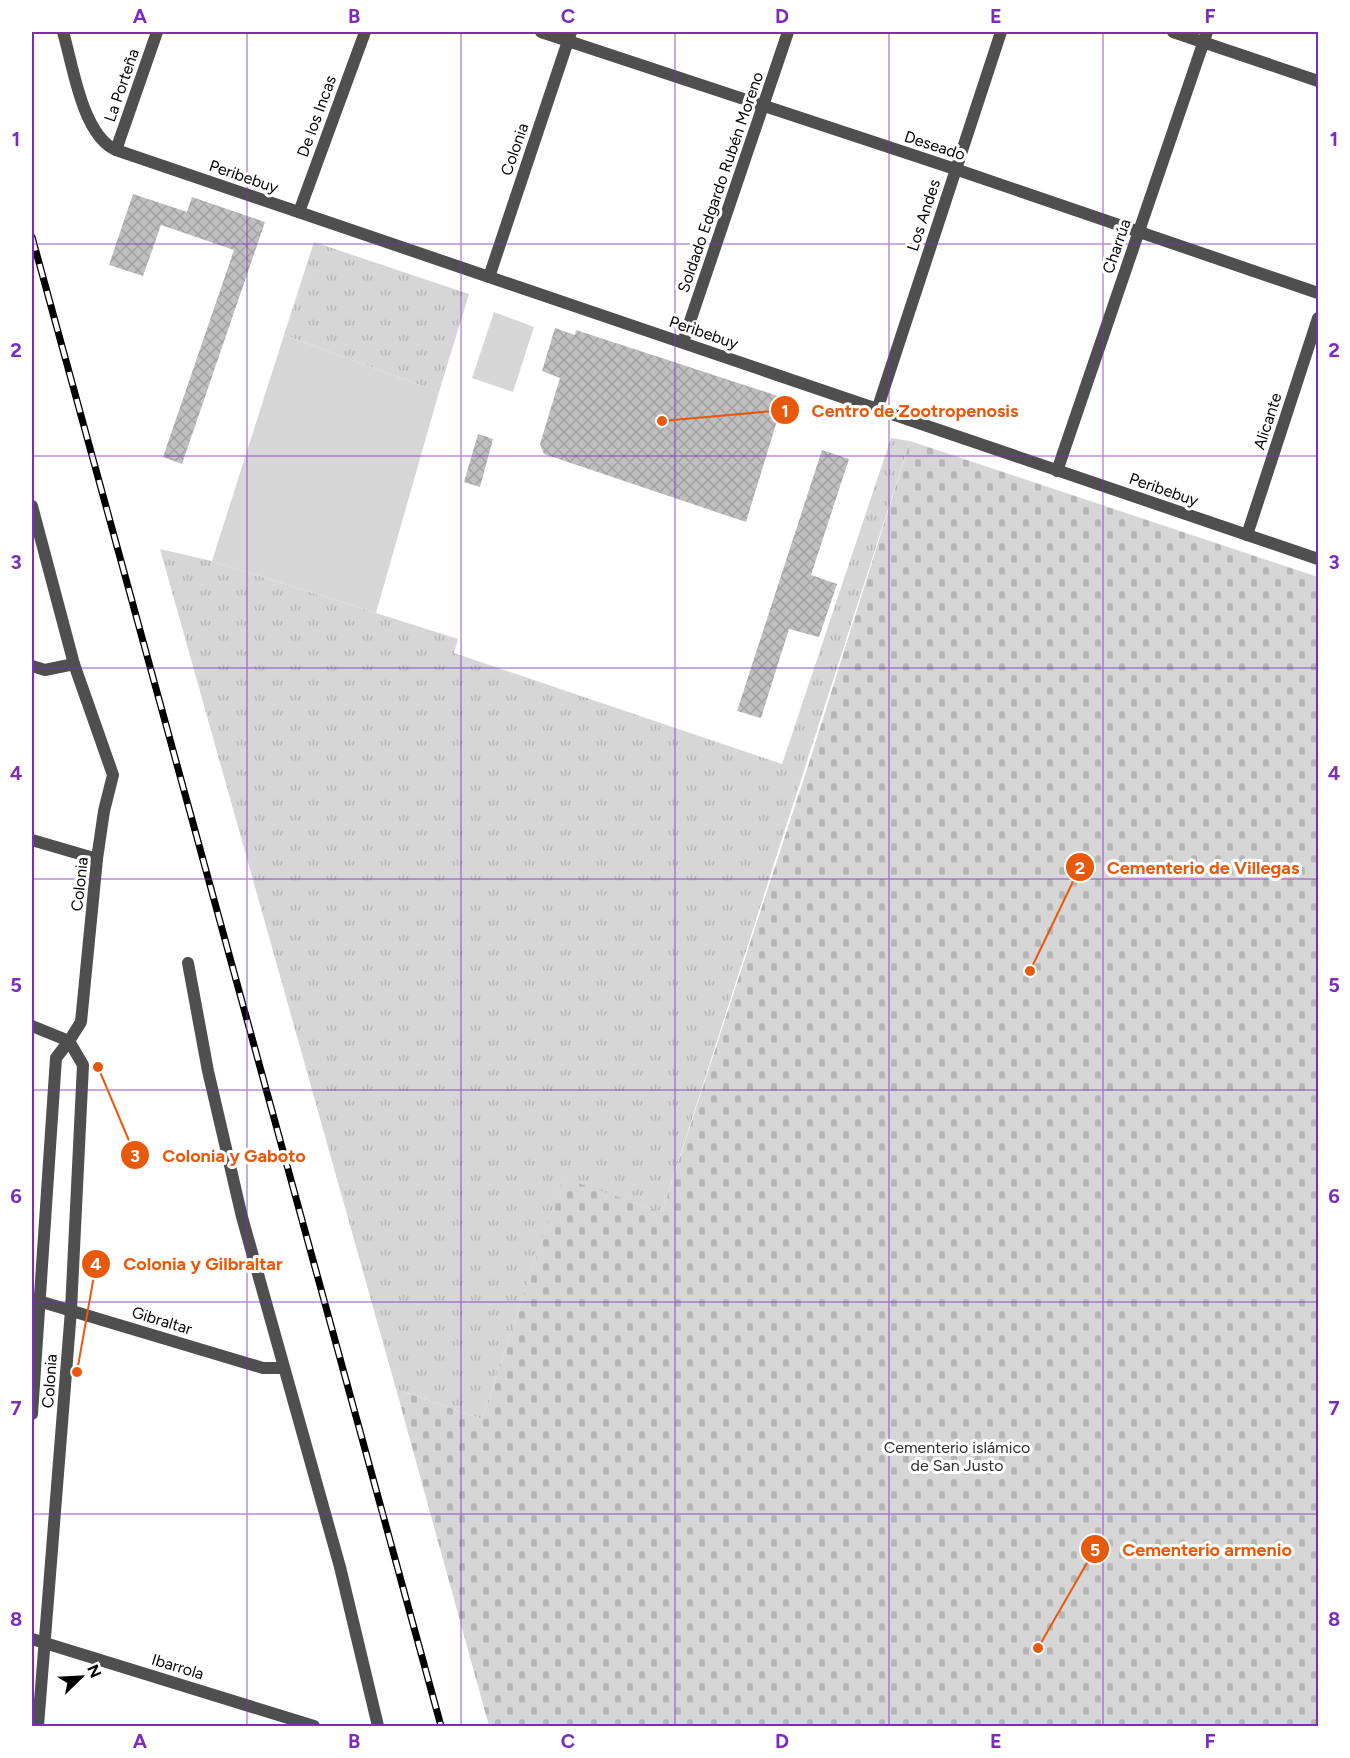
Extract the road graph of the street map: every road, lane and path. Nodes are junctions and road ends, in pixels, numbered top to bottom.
1 (63, 32) edge
2 (157, 32) edge
3 (365, 32) edge
4 (541, 32) edge
5 (788, 32) edge
6 (1001, 32) edge
7 (1173, 32) edge
8 (570, 36) edge
9 (1206, 37) edge
10 (1318, 81) edge
11 (763, 107) junction
12 (116, 150) junction
13 (955, 168) junction
14 (299, 212) junction
15 (1138, 231) junction
16 (489, 277) junction
17 (1318, 293) edge
18 (1318, 318) edge
19 (683, 342) junction
20 (877, 410) junction
21 (1058, 471) junction
22 (32, 506) edge
23 (1247, 535) junction
24 (1318, 559) edge
25 (74, 664) junction
26 (32, 666) edge
27 (32, 840) edge
28 (97, 859) junction
29 (188, 963) dead end
30 (32, 1026) edge
31 (69, 1041) junction
32 (36, 1300) edge
33 (71, 1310) junction
34 (283, 1368) junction
35 (32, 1414) edge
36 (32, 1639) edge
37 (45, 1641) junction
38 (38, 1726) edge
39 (314, 1726) edge
40 (378, 1726) edge

1 - 12 street, Peribebuy
2 - 12 street, La Porteña
3 - 14 street, De los Incas
4 - 8 street, Deseado
5 - 11 street, Soldado Edgardo Rubén Moreno
6 - 13 street, Los Andes
7 - 9 street
8 - 11 street, Deseado
8 - 16 street, Colonia
9 - 10 street
9 - 15 street, Charrúa
11 - 13 street, Deseado
11 - 19 street, Soldado Edgardo Rubén Moreno
12 - 14 street, Peribebuy
13 - 15 street, Deseado
13 - 20 street, Los Andes
14 - 16 street, Peribebuy
15 - 17 street, Deseado
15 - 21 street, Charrúa
16 - 19 street, Peribebuy
18 - 23 street, Alicante
19 - 20 street, Peribebuy
20 - 21 street, Peribebuy
21 - 23 street, Peribebuy
22 - 25 street
23 - 24 street, Peribebuy
25 - 26 street
25 - 28 street, Colonia
27 - 28 street
28 - 31 street, Colonia
29 - 34 street
30 - 31 street
31 - 32 street, Colonia
31 - 33 street, Colonia
32 - 33 street, Gibraltar
32 - 35 street, Colonia
33 - 34 street, Gibraltar
33 - 37 street, Colonia
34 - 40 street
36 - 37 street, Ibarrola
37 - 38 street, Colonia
37 - 39 street, Ibarrola

